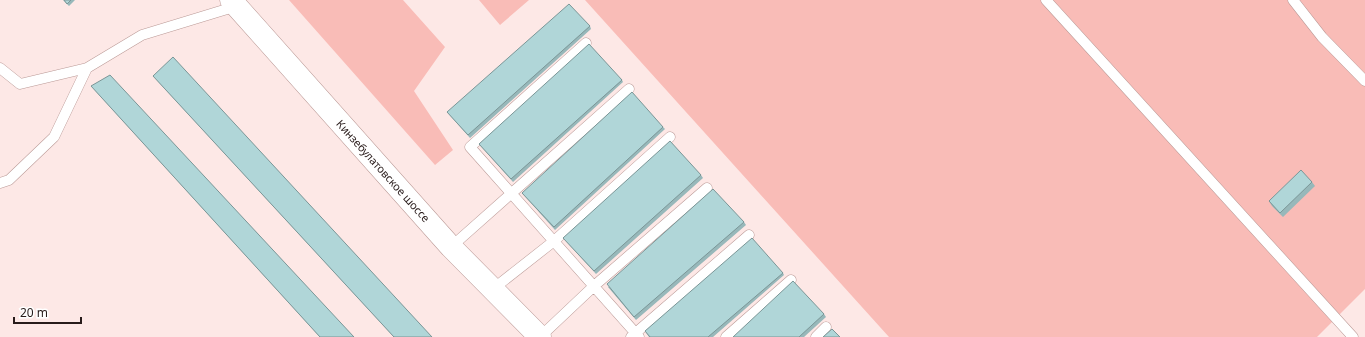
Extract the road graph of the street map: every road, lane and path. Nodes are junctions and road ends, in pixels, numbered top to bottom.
1 (1046, 0) edge
2 (1293, 0) edge
3 (234, 3) edge
4 (586, 43) dead end
5 (0, 68) edge
6 (87, 68) junction
7 (1365, 81) edge
8 (629, 89) dead end
9 (670, 137) dead end
10 (0, 183) edge
11 (707, 188) dead end
12 (511, 193) junction
13 (749, 235) dead end
14 (554, 241) junction
15 (451, 247) junction
16 (791, 280) dead end
17 (594, 286) junction
18 (493, 289) junction
19 (826, 327) dead end
20 (636, 336) edge
21 (540, 337) edge
22 (726, 337) edge
23 (816, 337) edge
24 (1353, 337) edge

1 - 24 lane
2 - 7 lane
3 - 6 lane
3 - 15 main road, Кинзебулатовское шоссе
4 - 12 lane
5 - 6 lane
6 - 10 lane
8 - 12 lane
9 - 14 lane
11 - 17 lane
12 - 14 lane
12 - 15 lane
13 - 20 lane
14 - 17 lane
14 - 18 lane
15 - 18 main road, Кинзебулатовское шоссе
16 - 22 lane
17 - 20 lane
17 - 21 lane
18 - 21 main road, Кинзебулатовское шоссе
19 - 23 lane

